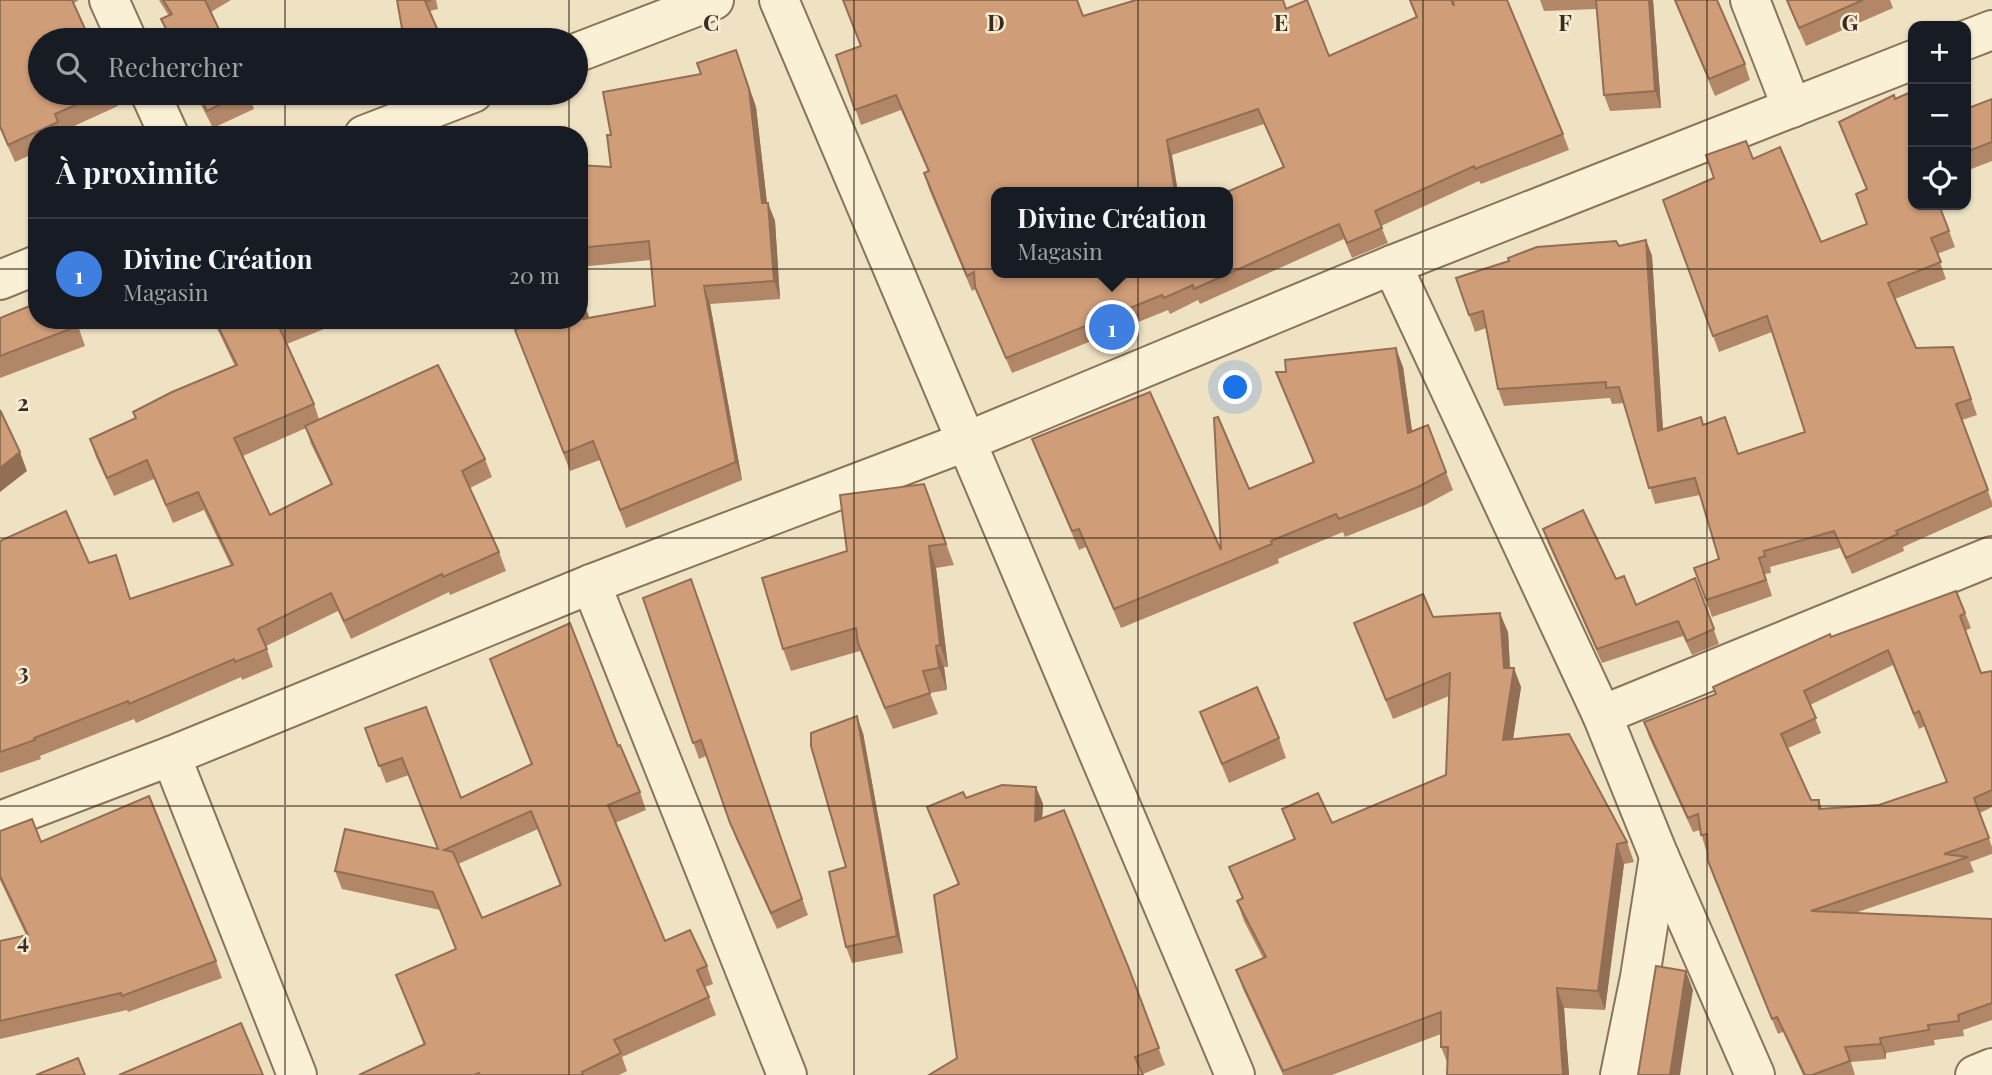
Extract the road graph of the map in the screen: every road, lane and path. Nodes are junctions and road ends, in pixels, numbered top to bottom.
1 (109, 0) edge
2 (715, 0) edge
3 (779, 0) edge
4 (1750, 0) edge
5 (122, 28) edge
6 (1992, 30) edge
7 (1971, 38) edge
8 (588, 48) edge
9 (1908, 62) edge
10 (155, 105) edge
11 (442, 105) edge
12 (1792, 108) junction
13 (165, 126) edge
14 (387, 126) edge
15 (1392, 265) junction
16 (28, 269) edge
17 (0, 280) edge
18 (965, 442) junction
19 (1992, 556) edge
20 (591, 584) junction
21 (1602, 715) junction
22 (171, 756) junction
23 (0, 821) edge
24 (1659, 856) junction
25 (1992, 1068) edge
26 (296, 1075) edge
27 (787, 1075) edge
28 (1235, 1075) edge
29 (1620, 1075) edge
30 (1755, 1075) edge
31 (1975, 1075) edge

1 - 5 street
2 - 8 street
3 - 18 street
4 - 12 street
6 - 7 street
9 - 12 street
10 - 13 street
11 - 14 street
12 - 15 street
15 - 18 street
15 - 21 street
16 - 17 street
18 - 20 street
18 - 28 street
19 - 21 street
20 - 22 street
20 - 27 street
21 - 24 street
22 - 23 street
22 - 26 street
24 - 29 street
24 - 30 street
25 - 31 street

